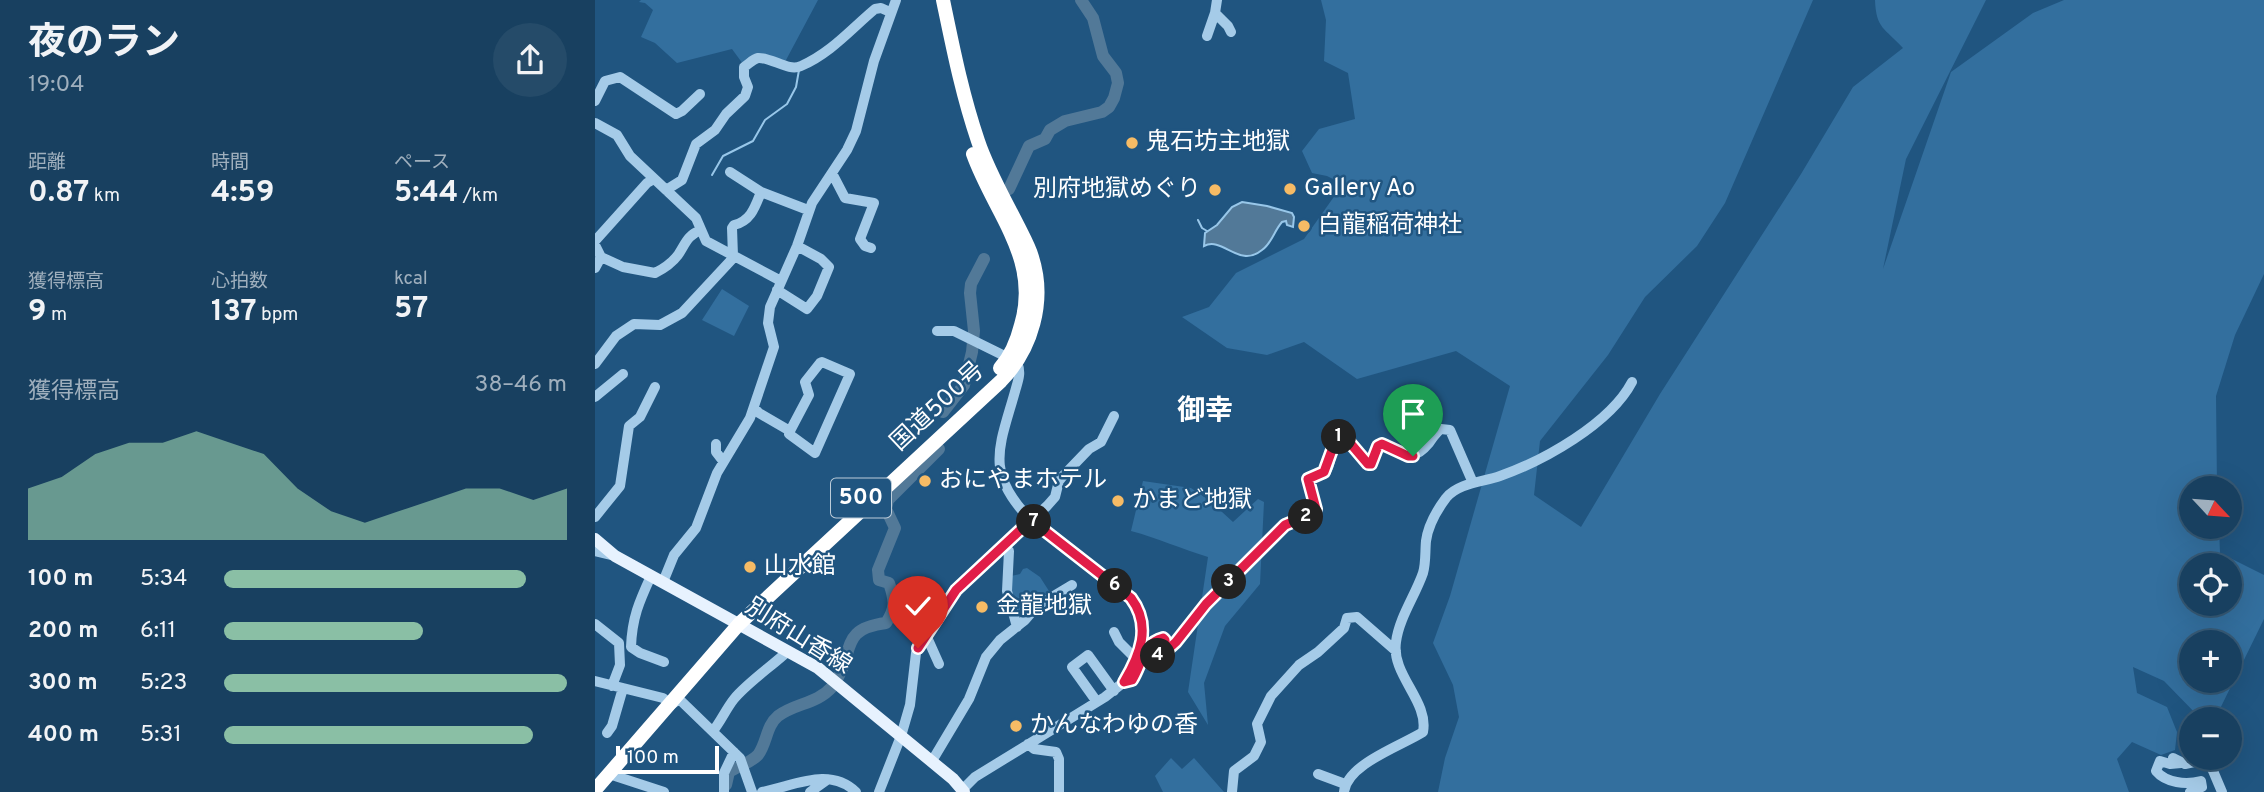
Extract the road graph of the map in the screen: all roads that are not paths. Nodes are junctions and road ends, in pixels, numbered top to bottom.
1 (896, 0) edge
2 (935, 0) edge
3 (943, 0) edge
4 (1217, 0) edge
5 (890, 12) junction
6 (1215, 13) junction
7 (1231, 32) dead end
8 (1207, 36) dead end
9 (700, 94) dead end
10 (595, 101) edge
11 (595, 123) edge
12 (730, 172) dead end
13 (832, 173) junction
14 (654, 179) junction
15 (666, 190) junction
16 (761, 192) junction
17 (808, 210) junction
18 (701, 230) junction
19 (595, 243) edge
20 (797, 246) junction
21 (871, 248) dead end
22 (601, 257) junction
23 (733, 257) junction
24 (595, 268) edge
25 (779, 286) junction
26 (937, 331) dead end
27 (595, 364) edge
28 (1015, 364) junction
29 (623, 374) dead end
30 (1632, 382) dead end
31 (655, 387) dead end
32 (595, 397) edge
33 (754, 408) junction
34 (1114, 416) dead end
35 (790, 431) junction
36 (716, 444) dead end
37 (723, 461) junction
38 (1472, 483) junction
39 (595, 517) edge
40 (1031, 520) junction
41 (595, 539) edge
42 (1003, 547) junction
43 (595, 551) edge
44 (615, 556) junction
45 (651, 576) junction
46 (663, 582) junction
47 (1072, 584) dead end
48 (735, 622) junction
49 (595, 624) edge
50 (1017, 627) junction
51 (1114, 632) dead end
52 (926, 635) junction
53 (788, 651) junction
54 (1396, 651) junction
55 (1137, 660) junction
56 (664, 662) dead end
57 (939, 664) dead end
58 (595, 681) edge
59 (1124, 682) junction
60 (618, 687) junction
61 (1114, 691) junction
62 (666, 701) junction
63 (1097, 702) junction
64 (713, 731) junction
65 (607, 733) dead end
66 (901, 736) junction
67 (1028, 744) junction
68 (734, 752) junction
69 (932, 761) junction
70 (2179, 761) edge
71 (2214, 770) edge
72 (1318, 774) dead end
73 (602, 775) edge
74 (827, 780) junction
75 (1234, 780) junction
76 (1344, 788) edge
77 (595, 790) edge
78 (964, 791) edge
79 (664, 792) edge
80 (724, 792) edge
81 (752, 792) edge
82 (762, 792) edge
83 (810, 792) edge
84 (856, 792) edge
85 (879, 792) edge
86 (1059, 792) edge
87 (1232, 792) edge
88 (1238, 792) edge
89 (2190, 792) edge
90 (2223, 792) edge

1 - 5 street
2 - 28 highway, 国道500号 / 500
3 - 28 highway, 国道500号 / 500
4 - 6 street
5 - 13 street
5 - 15 street
6 - 7 street
6 - 8 street
9 - 10 street
11 - 14 street
12 - 16 street
13 - 17 street
13 - 21 street
14 - 15 street
14 - 19 street
15 - 18 street
16 - 17 street
16 - 23 street
17 - 20 street
18 - 22 street
18 - 23 street
19 - 22 street
20 - 25 street
20 - 25 street
22 - 24 street
23 - 25 street
23 - 27 street
25 - 33 street
26 - 28 street
28 - 40 street
28 - 48 highway, 国道500号 / 500
29 - 32 street
30 - 38 street
31 - 39 street
33 - 35 street
33 - 37 street
34 - 40 street
35 - 35 street
36 - 37 street
37 - 46 street
38 - 54 street
38 - 59 street
40 - 42 street
40 - 55 street
41 - 44 main road, 別府山香線
42 - 50 street
42 - 52 street
43 - 44 street
44 - 45 main road, 別府山香線
45 - 46 main road, 別府山香線
45 - 56 street
46 - 48 main road, 別府山香線
47 - 50 street
48 - 53 main road, 別府山香線
48 - 62 highway, 国道500号 / 500
49 - 60 street
50 - 69 street
51 - 55 street
52 - 57 street
52 - 66 street
53 - 64 street
53 - 66 main road, 別府山香線
54 - 75 street
54 - 76 street
55 - 59 street
58 - 60 street
59 - 61 street
60 - 62 street
60 - 65 street
61 - 63 street
61 - 63 street
62 - 64 street
62 - 73 highway, 国道500号 / 500
63 - 67 street
64 - 68 street
66 - 69 main road, 別府山香線
66 - 85 street
67 - 78 street
67 - 86 street
68 - 80 street
68 - 81 street
69 - 78 main road, 別府山香線
70 - 89 street
71 - 90 street
72 - 76 street
73 - 77 highway, 国道500号 / 500
73 - 79 street
74 - 82 street
74 - 83 street
74 - 84 street
75 - 87 street
75 - 88 street

